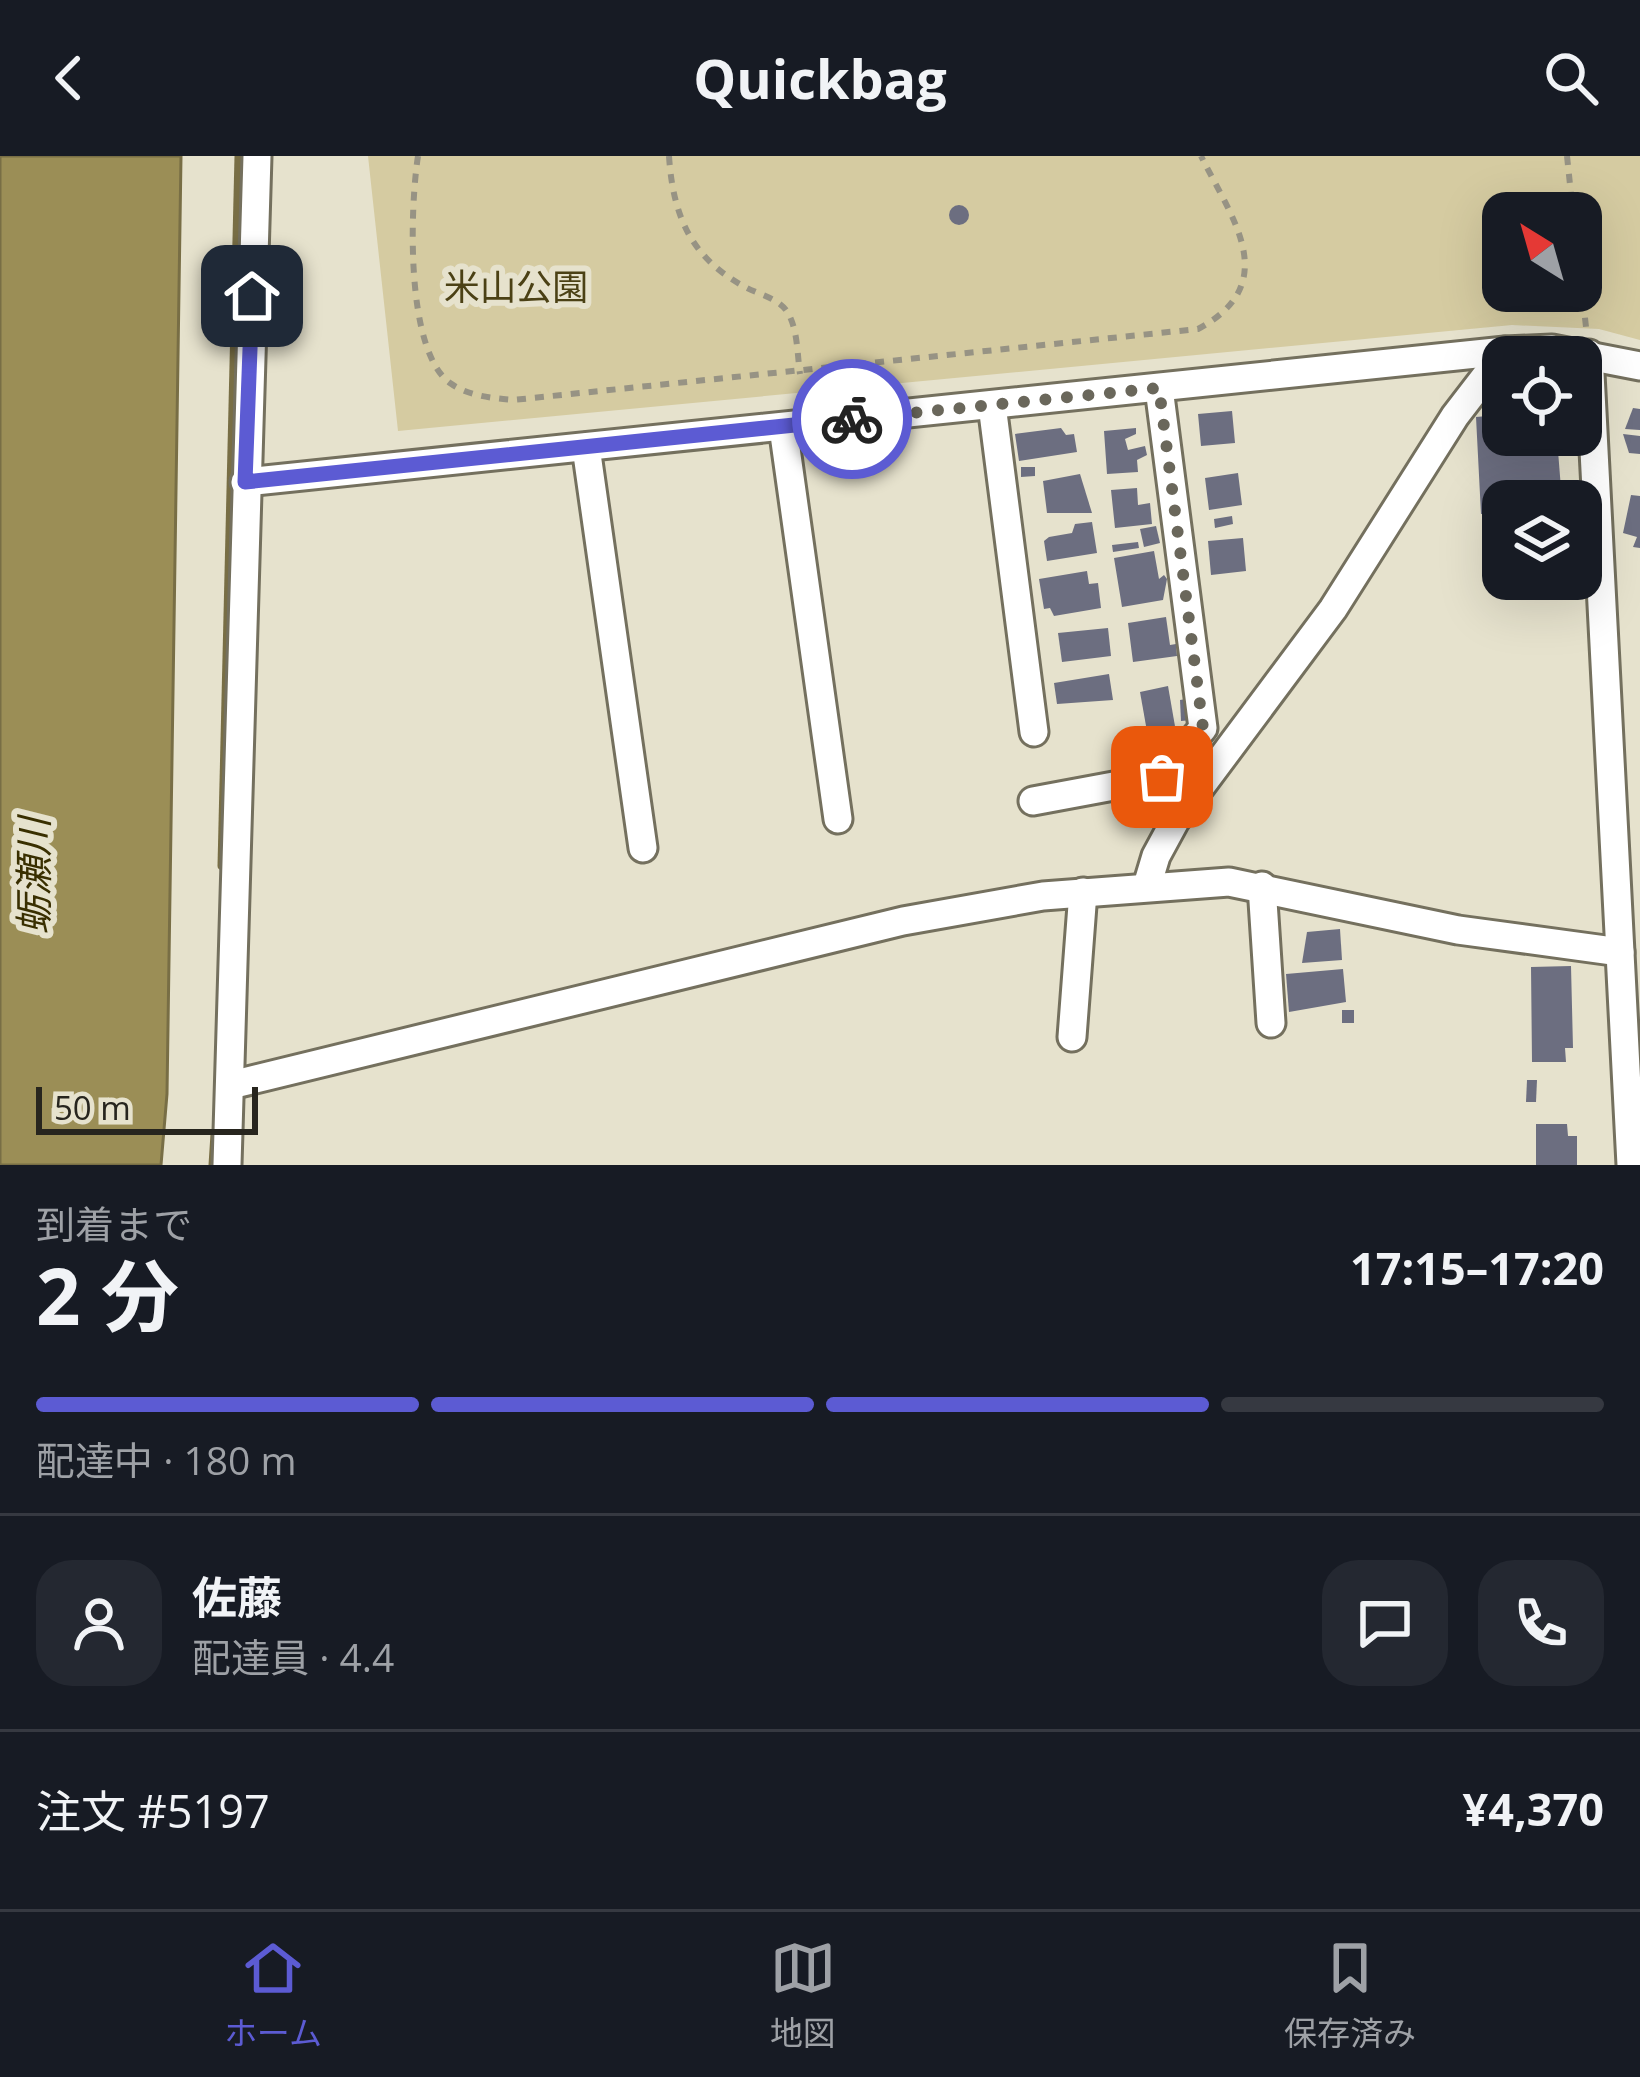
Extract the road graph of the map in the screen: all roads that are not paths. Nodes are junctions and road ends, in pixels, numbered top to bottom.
1 (257, 156) edge
2 (1482, 353) edge
3 (1602, 357) edge
4 (1640, 366) edge
5 (1482, 382) edge
6 (1159, 388) junction
7 (992, 405) junction
8 (783, 427) junction
9 (586, 447) junction
10 (1597, 456) edge
11 (245, 482) junction
12 (1034, 732) dead end
13 (1034, 801) dead end
14 (838, 819) dead end
15 (643, 848) dead end
16 (1147, 886) junction
17 (1262, 886) junction
18 (1083, 892) junction
19 (1629, 895) edge
20 (1620, 952) junction
21 (1271, 1023) dead end
22 (1072, 1037) dead end
23 (231, 1085) junction
24 (226, 1165) edge
25 (1631, 1165) edge

1 - 11 street
2 - 6 street
3 - 4 street
5 - 16 street
6 - 7 street
6 - 13 street
7 - 8 street
7 - 12 street
8 - 9 street
8 - 14 street
9 - 11 street
9 - 15 street
10 - 19 street
11 - 23 street
16 - 17 street
16 - 18 street
17 - 20 street
17 - 21 street
18 - 22 street
18 - 23 street
19 - 20 street
20 - 25 street
23 - 24 street

